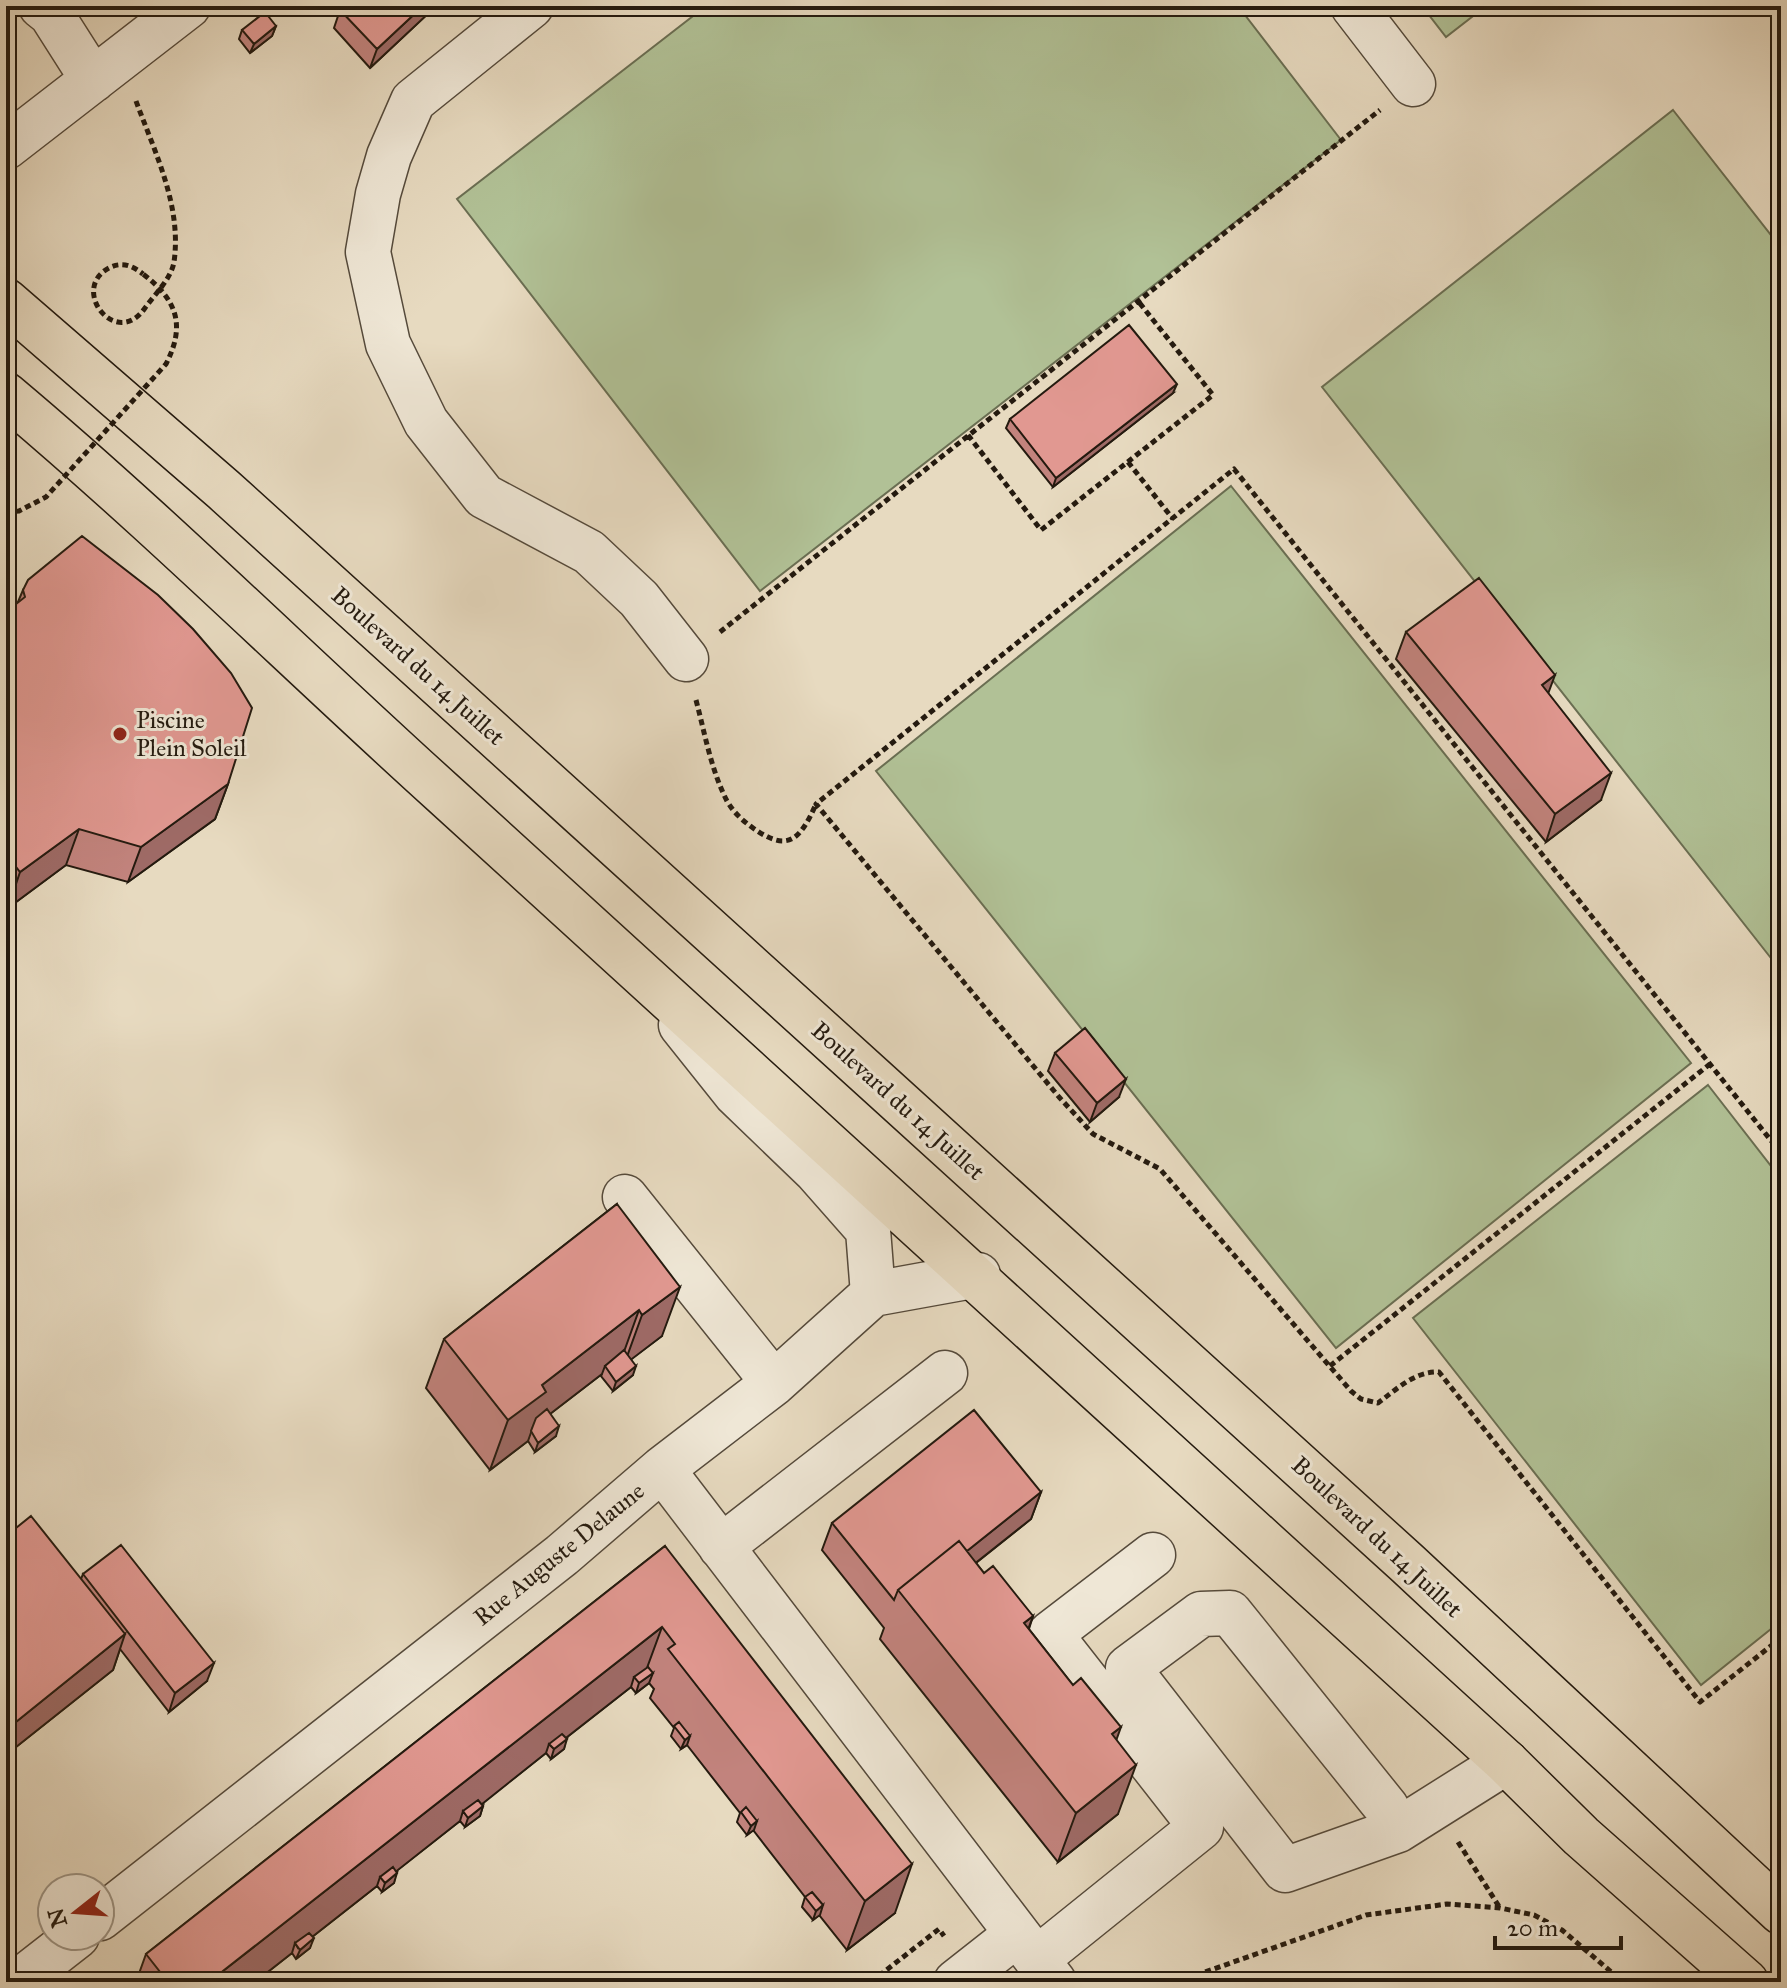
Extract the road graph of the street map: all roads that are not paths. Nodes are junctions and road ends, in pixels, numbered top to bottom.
1 (41, 6) edge
2 (188, 6) edge
3 (531, 6) edge
4 (1353, 6) edge
5 (95, 78) junction
6 (1413, 84) road end
7 (6, 109) edge
8 (6, 147) edge
9 (6, 301) edge
10 (6, 395) edge
11 (686, 659) road end
12 (629, 960) junction
13 (625, 1197) dead end
14 (978, 1275) junction
15 (873, 1294) junction
16 (945, 1373) dead end
17 (774, 1383) junction
18 (662, 1469) junction
19 (721, 1547) junction
20 (1153, 1555) dead end
21 (1506, 1762) junction
22 (1398, 1830) junction
23 (116, 1905) edge
24 (1781, 1912) edge
25 (56, 1952) edge
26 (1036, 1958) edge
27 (954, 1964) edge
28 (18, 1982) edge
29 (1746, 1982) edge

1 - 5 street
2 - 5 street
3 - 11 street
4 - 6 street
5 - 7 street
5 - 8 street
9 - 24 main road, Boulevard du 14 Juillet
10 - 12 main road
12 - 14 main road
12 - 15 street
13 - 17 street
14 - 15 street
14 - 21 main road
15 - 17 street
16 - 19 street
17 - 18 street
18 - 19 street, Rue Auguste Delaune
18 - 23 street, Rue Auguste Delaune
19 - 26 street, Rue Auguste Delaune
20 - 26 street
21 - 22 street
21 - 29 main road
22 - 22 street
25 - 28 street
26 - 27 street

